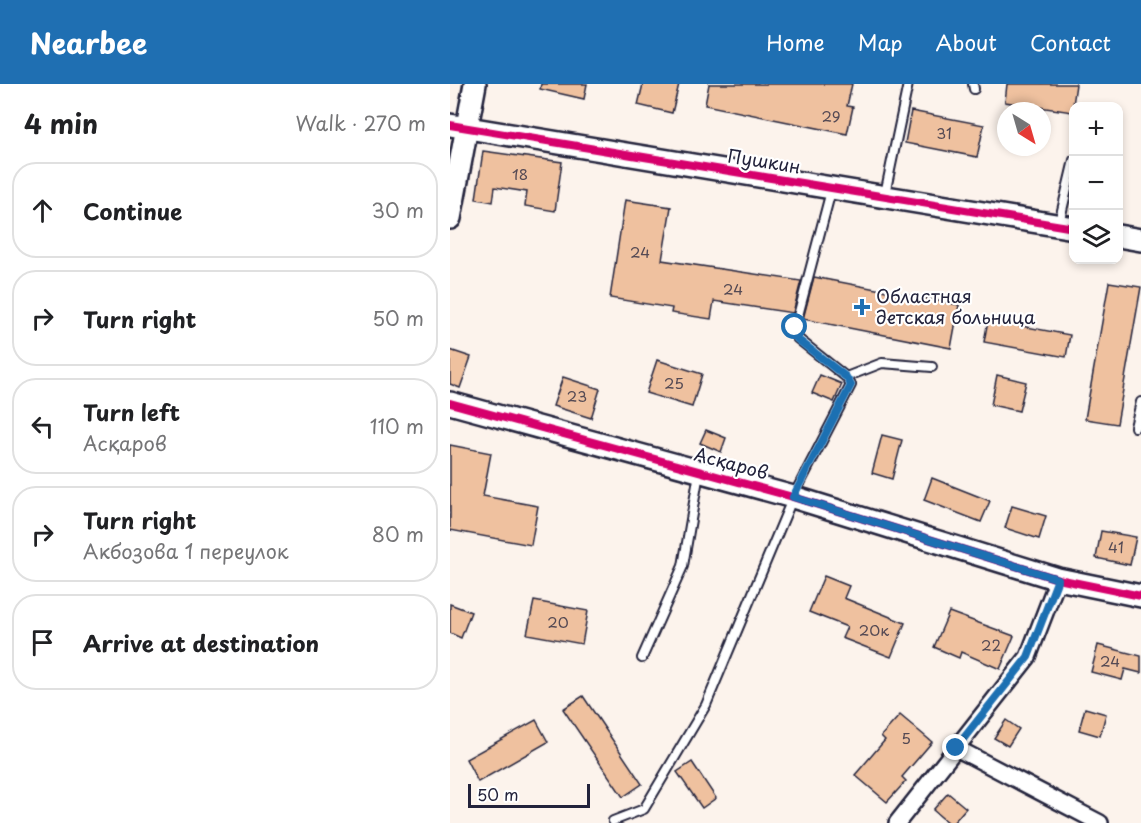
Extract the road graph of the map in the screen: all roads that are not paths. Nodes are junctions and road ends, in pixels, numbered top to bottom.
1 (475, 84) edge
2 (908, 84) edge
3 (459, 126) edge
4 (832, 188) junction
5 (885, 197) junction
6 (1069, 202) edge
7 (450, 218) edge
8 (1066, 227) edge
9 (1123, 237) edge
10 (1141, 240) edge
11 (932, 367) dead end
12 (846, 377) junction
13 (1141, 402) edge
14 (450, 403) edge
15 (1136, 427) dead end
16 (699, 471) junction
17 (793, 497) junction
18 (1058, 579) junction
19 (1141, 596) edge
20 (642, 658) dead end
21 (956, 748) junction
22 (613, 821) dead end
23 (897, 823) edge
24 (1100, 823) edge

1 - 3 street
2 - 5 lane
3 - 4 street, Пушкин
3 - 7 street
4 - 5 street, Пушкин
4 - 12 lane
5 - 8 street, Пушкин
6 - 8 lane
9 - 10 street
11 - 12 lane
12 - 17 lane
13 - 15 lane
14 - 16 street, Асқаров
16 - 17 street, Асқаров
16 - 20 lane
17 - 18 street, Асқаров
17 - 22 lane
18 - 19 street, Асқаров
18 - 21 street
21 - 23 street
21 - 24 street

